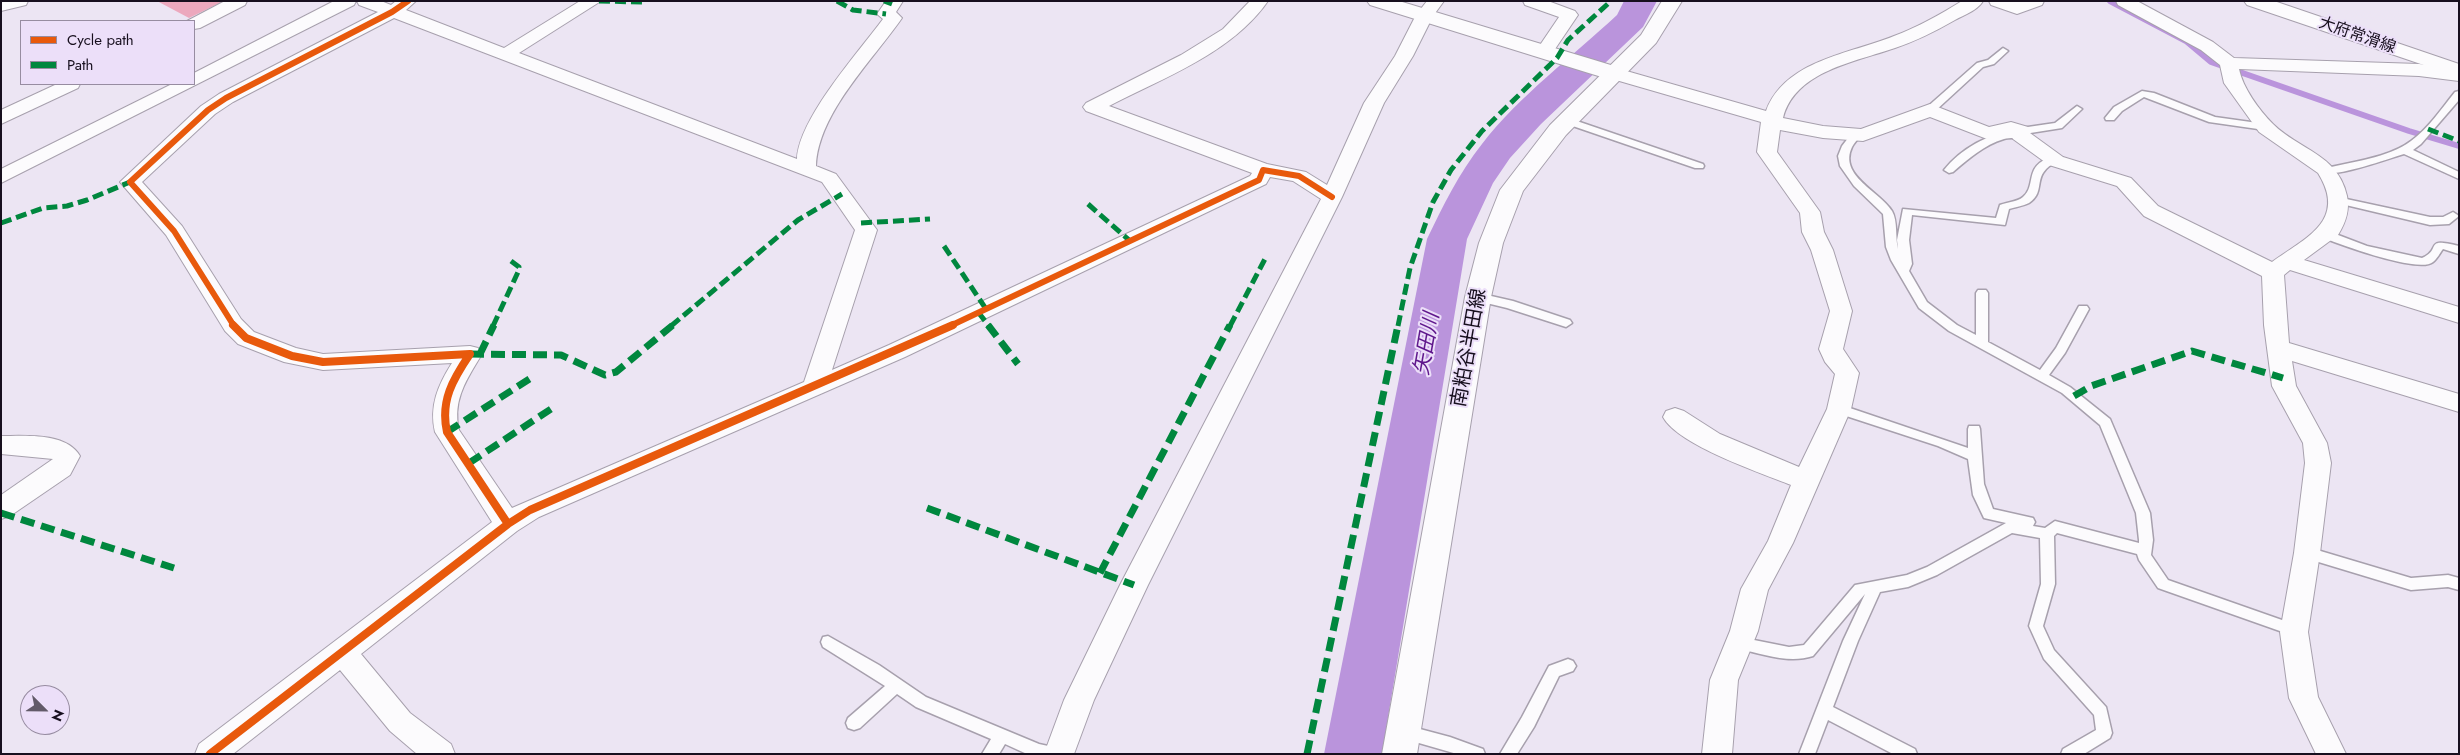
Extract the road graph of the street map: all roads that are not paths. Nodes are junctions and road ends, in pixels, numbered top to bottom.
1 (20, 1) edge
2 (239, 1) edge
3 (348, 1) edge
4 (364, 1) edge
5 (593, 1) edge
6 (894, 1) edge
7 (1260, 1) edge
8 (1377, 1) edge
9 (1531, 1) edge
10 (1672, 1) edge
11 (1975, 1) edge
12 (1997, 1) edge
13 (2036, 1) edge
14 (2124, 1) edge
15 (2254, 1) edge
16 (1, 6) edge
17 (400, 7) edge
18 (1430, 8) edge
19 (195, 23) edge
20 (2003, 51) dead end
21 (1554, 54) junction
22 (504, 55) junction
23 (2229, 63) junction
24 (1613, 73) junction
25 (2459, 73) edge
26 (195, 79) edge
27 (69, 85) edge
28 (184, 85) edge
29 (2459, 94) edge
30 (2077, 109) dead end
31 (1930, 110) junction
32 (1, 118) edge
33 (2110, 118) dead end
34 (1568, 121) junction
35 (1772, 121) junction
36 (2265, 127) junction
37 (2021, 133) junction
38 (1856, 135) junction
39 (2404, 150) junction
40 (2054, 159) junction
41 (1699, 166) dead end
42 (806, 170) junction
43 (1263, 170) junction
44 (1949, 170) dead end
45 (2327, 171) junction
46 (2459, 176) edge
47 (1, 177) edge
48 (1332, 197) junction
49 (2337, 200) junction
50 (2453, 216) dead end
51 (2325, 234) junction
52 (2459, 250) edge
53 (2280, 267) junction
54 (1904, 270) junction
55 (1982, 293) dead end
56 (1478, 297) junction
57 (2083, 309) dead end
58 (2459, 315) edge
59 (1566, 323) dead end
60 (1982, 344) junction
61 (2278, 348) junction
62 (2041, 377) junction
63 (814, 388) junction
64 (2459, 403) edge
65 (1839, 409) junction
66 (1675, 417) dead end
67 (1974, 429) dead end
68 (1, 445) edge
69 (1974, 456) junction
70 (1806, 480) junction
71 (1, 509) edge
72 (508, 524) junction
73 (2051, 531) junction
74 (2145, 550) junction
75 (2308, 552) junction
76 (2459, 584) edge
77 (1874, 587) junction
78 (2294, 630) junction
79 (828, 642) dead end
80 (1739, 643) junction
81 (342, 651) junction
82 (1568, 666) dead end
83 (896, 685) junction
84 (1826, 711) junction
85 (854, 723) dead end
86 (1002, 736) junction
87 (1400, 742) edge
88 (210, 754) edge
89 (440, 754) edge
90 (990, 754) edge
91 (1057, 754) edge
92 (1477, 754) edge
93 (1508, 754) edge
94 (1717, 754) edge
95 (1807, 754) edge
96 (1909, 754) edge
97 (2069, 754) edge
98 (2331, 754) edge

1 - 16 street
2 - 19 street
3 - 26 street
4 - 17 street
5 - 22 street
6 - 42 street
7 - 43 street
8 - 18 main road
9 - 21 street
10 - 24 main road, 南粕谷半田線
11 - 35 street
12 - 13 street
14 - 23 street
15 - 25 main road, 大府常滑線
17 - 22 street
17 - 72 street
18 - 21 main road
18 - 48 street
20 - 31 lane
21 - 24 main road
22 - 42 street
23 - 25 street
23 - 36 street
24 - 34 main road, 南粕谷半田線
24 - 35 street
27 - 32 street
28 - 47 street
29 - 39 lane
30 - 37 lane
31 - 37 street
31 - 38 street
33 - 36 lane
34 - 41 lane
34 - 56 main road, 南粕谷半田線
35 - 38 street
35 - 65 street
36 - 45 street
37 - 40 street
37 - 44 lane
38 - 54 lane
39 - 45 lane
39 - 46 lane
40 - 53 street
40 - 54 lane
42 - 63 street
43 - 48 street
43 - 63 street
45 - 49 street
48 - 91 street
49 - 50 lane
49 - 51 street
51 - 52 lane
51 - 53 street
53 - 58 street
53 - 61 street
54 - 60 lane
55 - 60 lane
56 - 59 lane
56 - 87 main road, 南粕谷半田線
57 - 62 lane
60 - 62 lane
61 - 64 street
61 - 75 street
62 - 74 lane
63 - 72 street
65 - 69 lane
65 - 70 street
66 - 70 street
67 - 69 lane
68 - 71 street
69 - 73 lane
70 - 80 street
72 - 81 street
73 - 74 lane
73 - 77 lane
73 - 97 lane
74 - 78 lane
75 - 76 lane
75 - 78 street
77 - 80 lane
77 - 84 lane
78 - 98 street
79 - 83 lane
80 - 94 street
81 - 88 street
81 - 89 street
82 - 93 lane
83 - 85 lane
83 - 86 lane
84 - 95 lane
84 - 96 lane
86 - 90 lane
86 - 91 lane
87 - 92 lane

